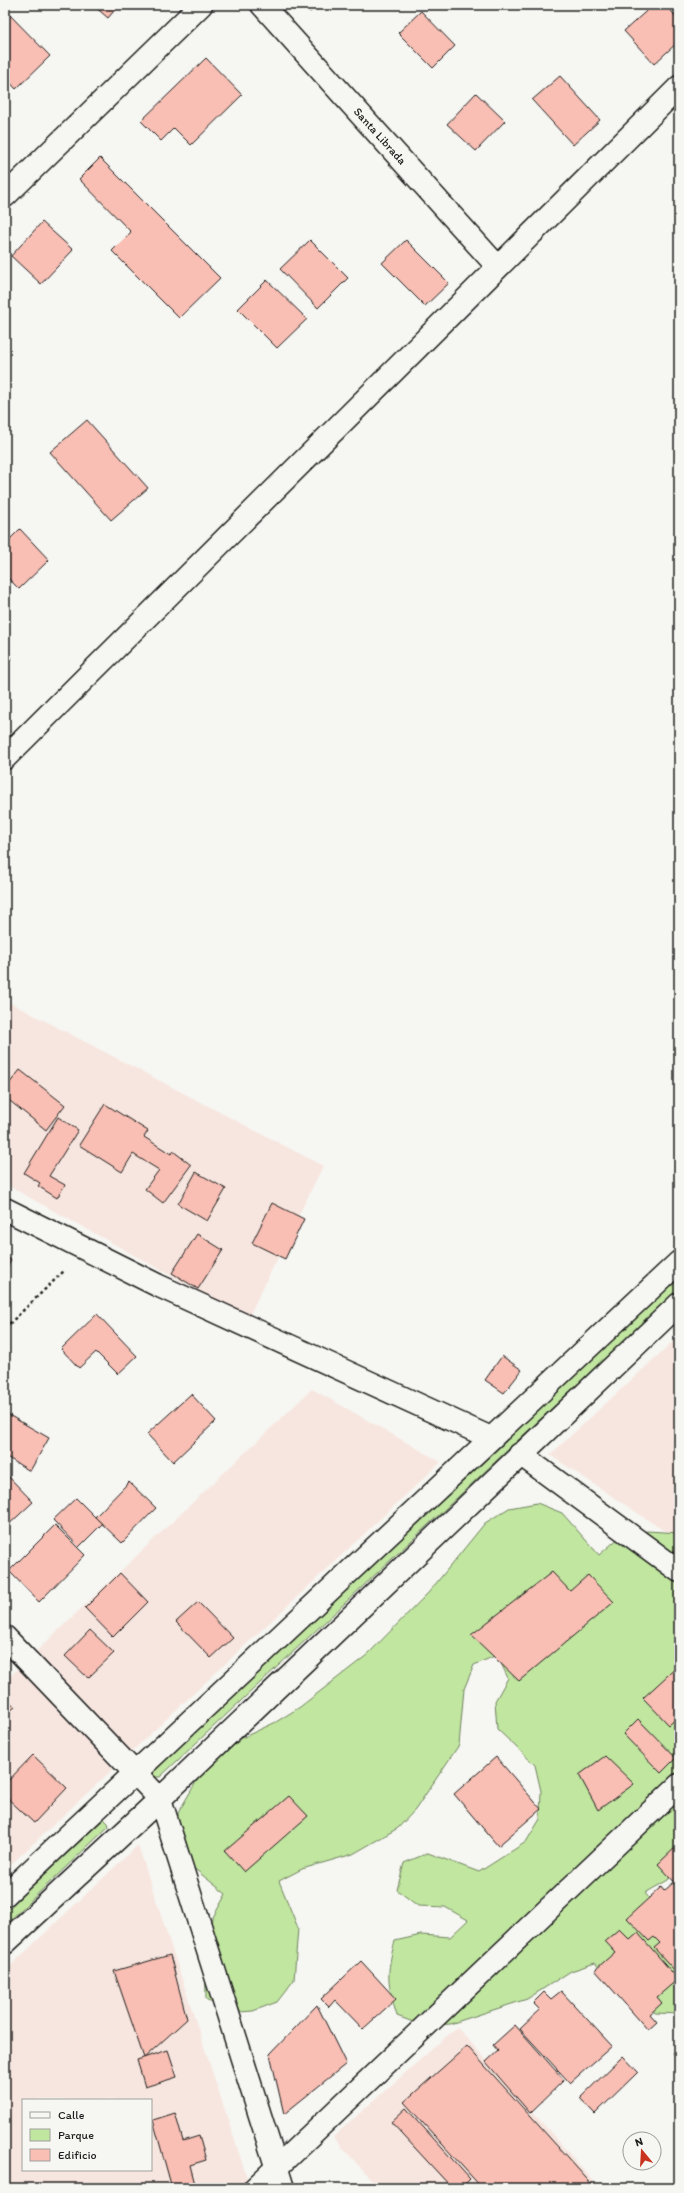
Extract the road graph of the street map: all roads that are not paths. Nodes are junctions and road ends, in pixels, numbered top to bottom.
1 (201, 5) edge
2 (262, 5) edge
3 (679, 87) edge
4 (5, 196) edge
5 (497, 266) junction
6 (5, 758) edge
7 (5, 1209) edge
8 (679, 1262) edge
9 (679, 1304) edge
10 (492, 1438) junction
11 (520, 1454) junction
12 (679, 1571) edge
13 (5, 1637) edge
14 (134, 1773) junction
15 (679, 1785) edge
16 (160, 1799) junction
17 (5, 1895) edge
18 (5, 1943) edge
19 (277, 2167) junction
20 (255, 2188) edge
21 (283, 2188) edge

1 - 4 street
2 - 5 street, Santa Librada
3 - 5 street
5 - 6 street
7 - 10 street
8 - 10 street
9 - 11 street
10 - 14 street
11 - 12 street
11 - 16 street
13 - 14 street
14 - 16 street
14 - 17 street
15 - 19 street
16 - 18 street
16 - 19 street
19 - 20 street
19 - 21 street

